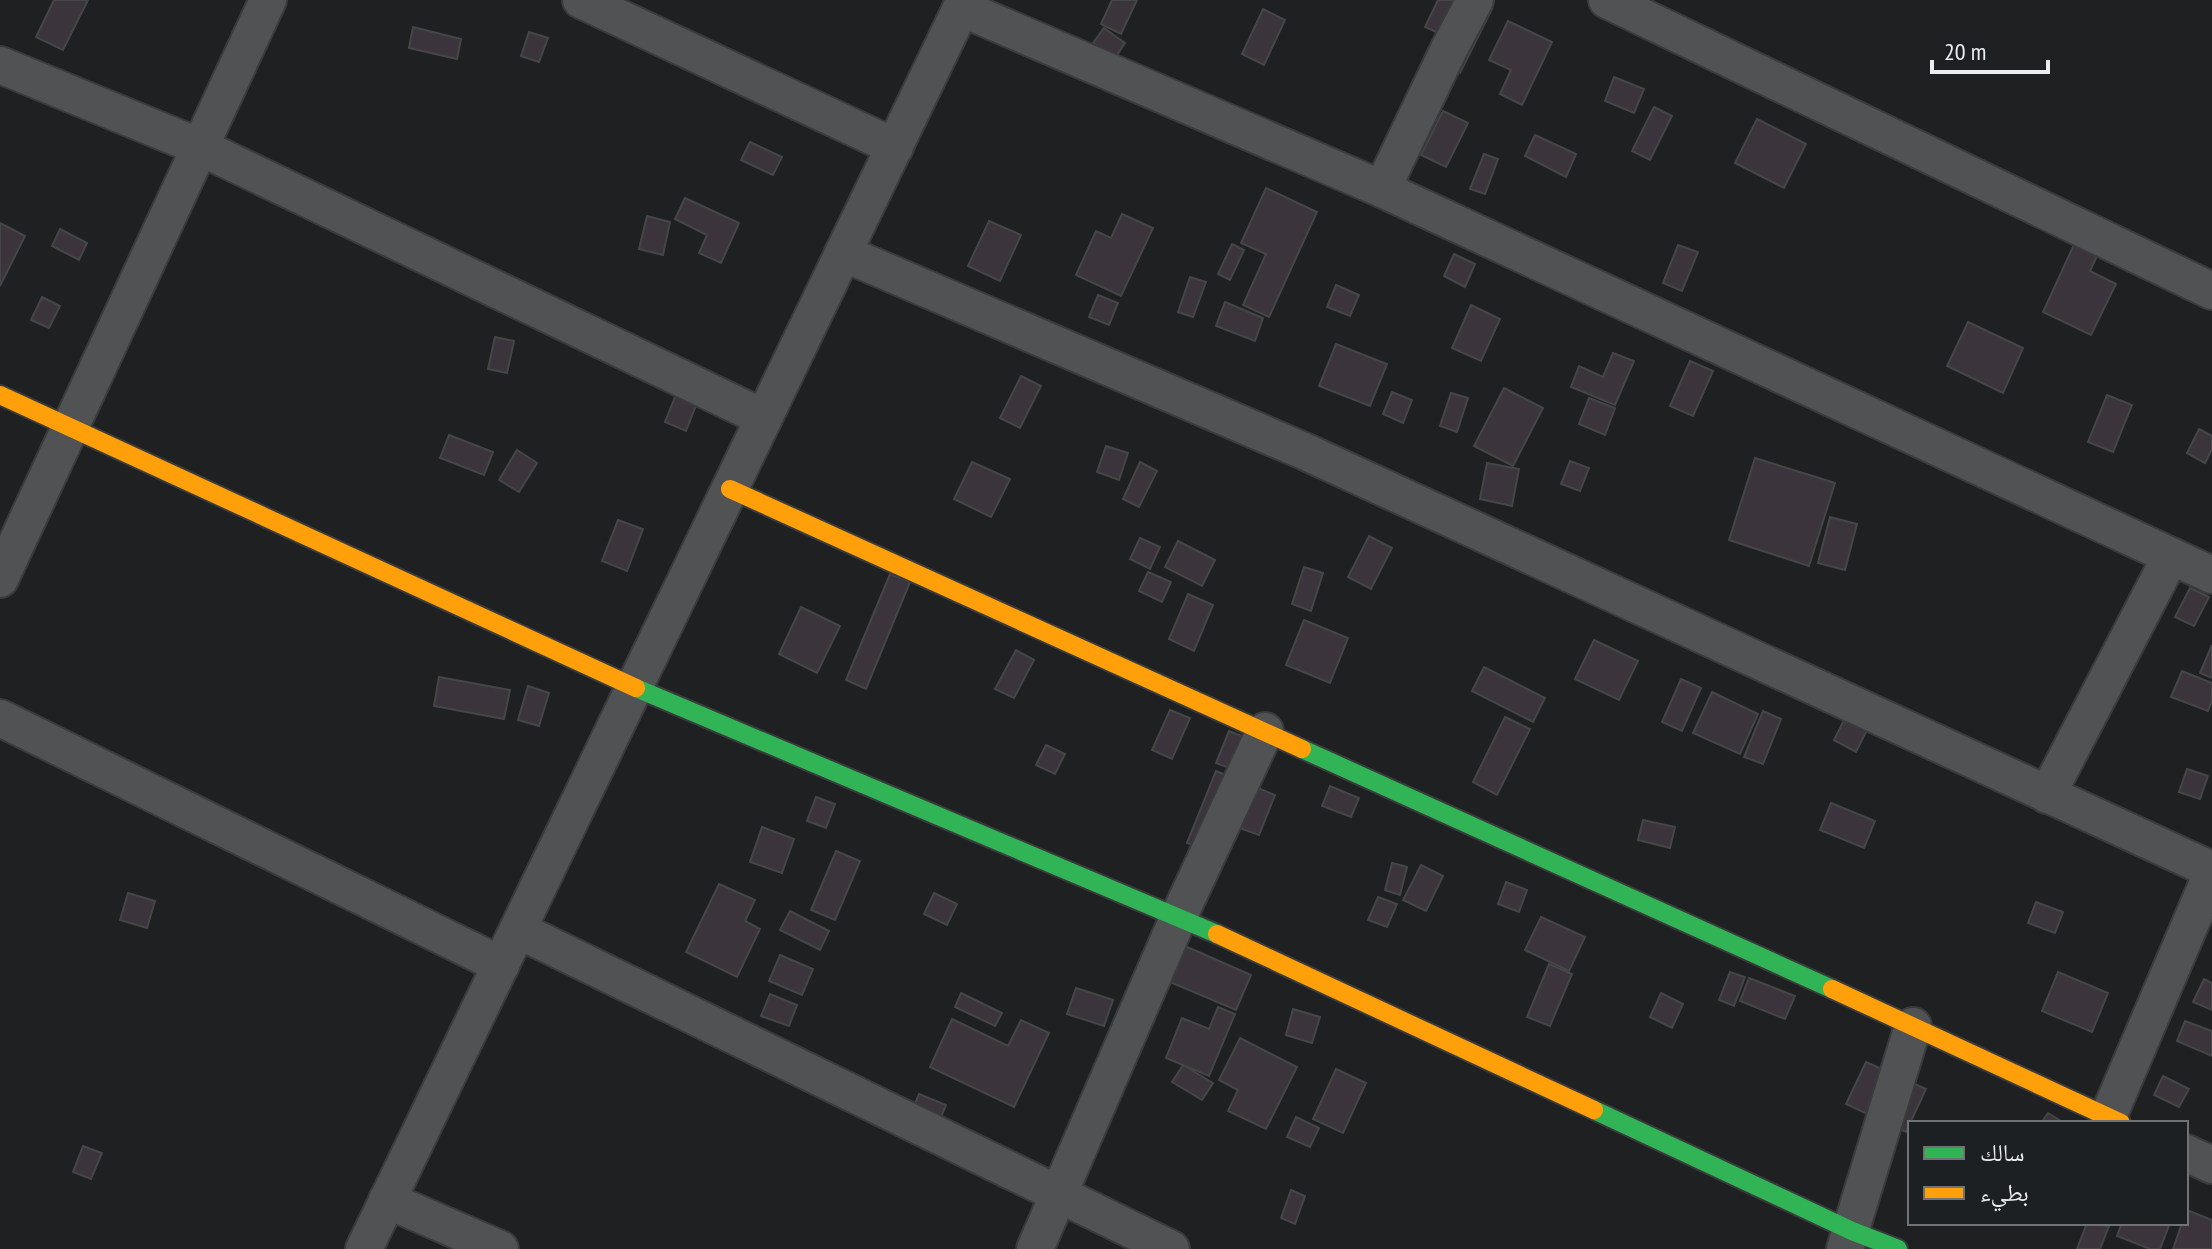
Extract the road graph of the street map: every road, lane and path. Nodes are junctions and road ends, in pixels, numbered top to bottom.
1 (268, 0) edge
2 (581, 0) edge
3 (1475, 0) edge
4 (1607, 0) edge
5 (963, 4) edge
6 (0, 65) edge
7 (200, 147) junction
8 (895, 147) junction
9 (1382, 189) junction
10 (843, 253) junction
11 (2212, 291) edge
12 (0, 395) edge
13 (764, 418) junction
14 (70, 427) junction
15 (730, 489) junction
16 (2171, 556) junction
17 (2212, 575) edge
18 (0, 579) edge
19 (634, 687) junction
20 (0, 718) edge
21 (1265, 731) junction
22 (2047, 795) junction
23 (2212, 871) edge
24 (1179, 916) junction
25 (518, 930) junction
26 (501, 965) junction
27 (1913, 1026) junction
28 (2114, 1120) edge
29 (2188, 1154) edge
30 (2212, 1165) edge
31 (1059, 1195) junction
32 (387, 1200) junction
33 (1848, 1240) edge
34 (364, 1249) edge
35 (500, 1249) edge
36 (1035, 1249) edge
37 (1171, 1249) edge
38 (1898, 1249) edge

1 - 7 street
2 - 8 street
3 - 9 street
4 - 11 street
5 - 8 street
5 - 9 street
6 - 7 street
7 - 13 street
7 - 14 street
8 - 10 street
9 - 16 street
10 - 13 street
10 - 22 street
12 - 14 street
13 - 15 street
14 - 18 street
14 - 19 street
15 - 19 street
15 - 21 street
16 - 17 street
16 - 22 street
19 - 24 street
19 - 25 street
20 - 26 street
21 - 24 street
21 - 27 street
22 - 23 street
23 - 28 street
24 - 31 street
24 - 33 street
25 - 26 street
25 - 31 street
26 - 32 street
27 - 28 street
27 - 33 street
29 - 30 street
31 - 36 street
31 - 37 street
32 - 34 street
32 - 35 street
33 - 38 street

